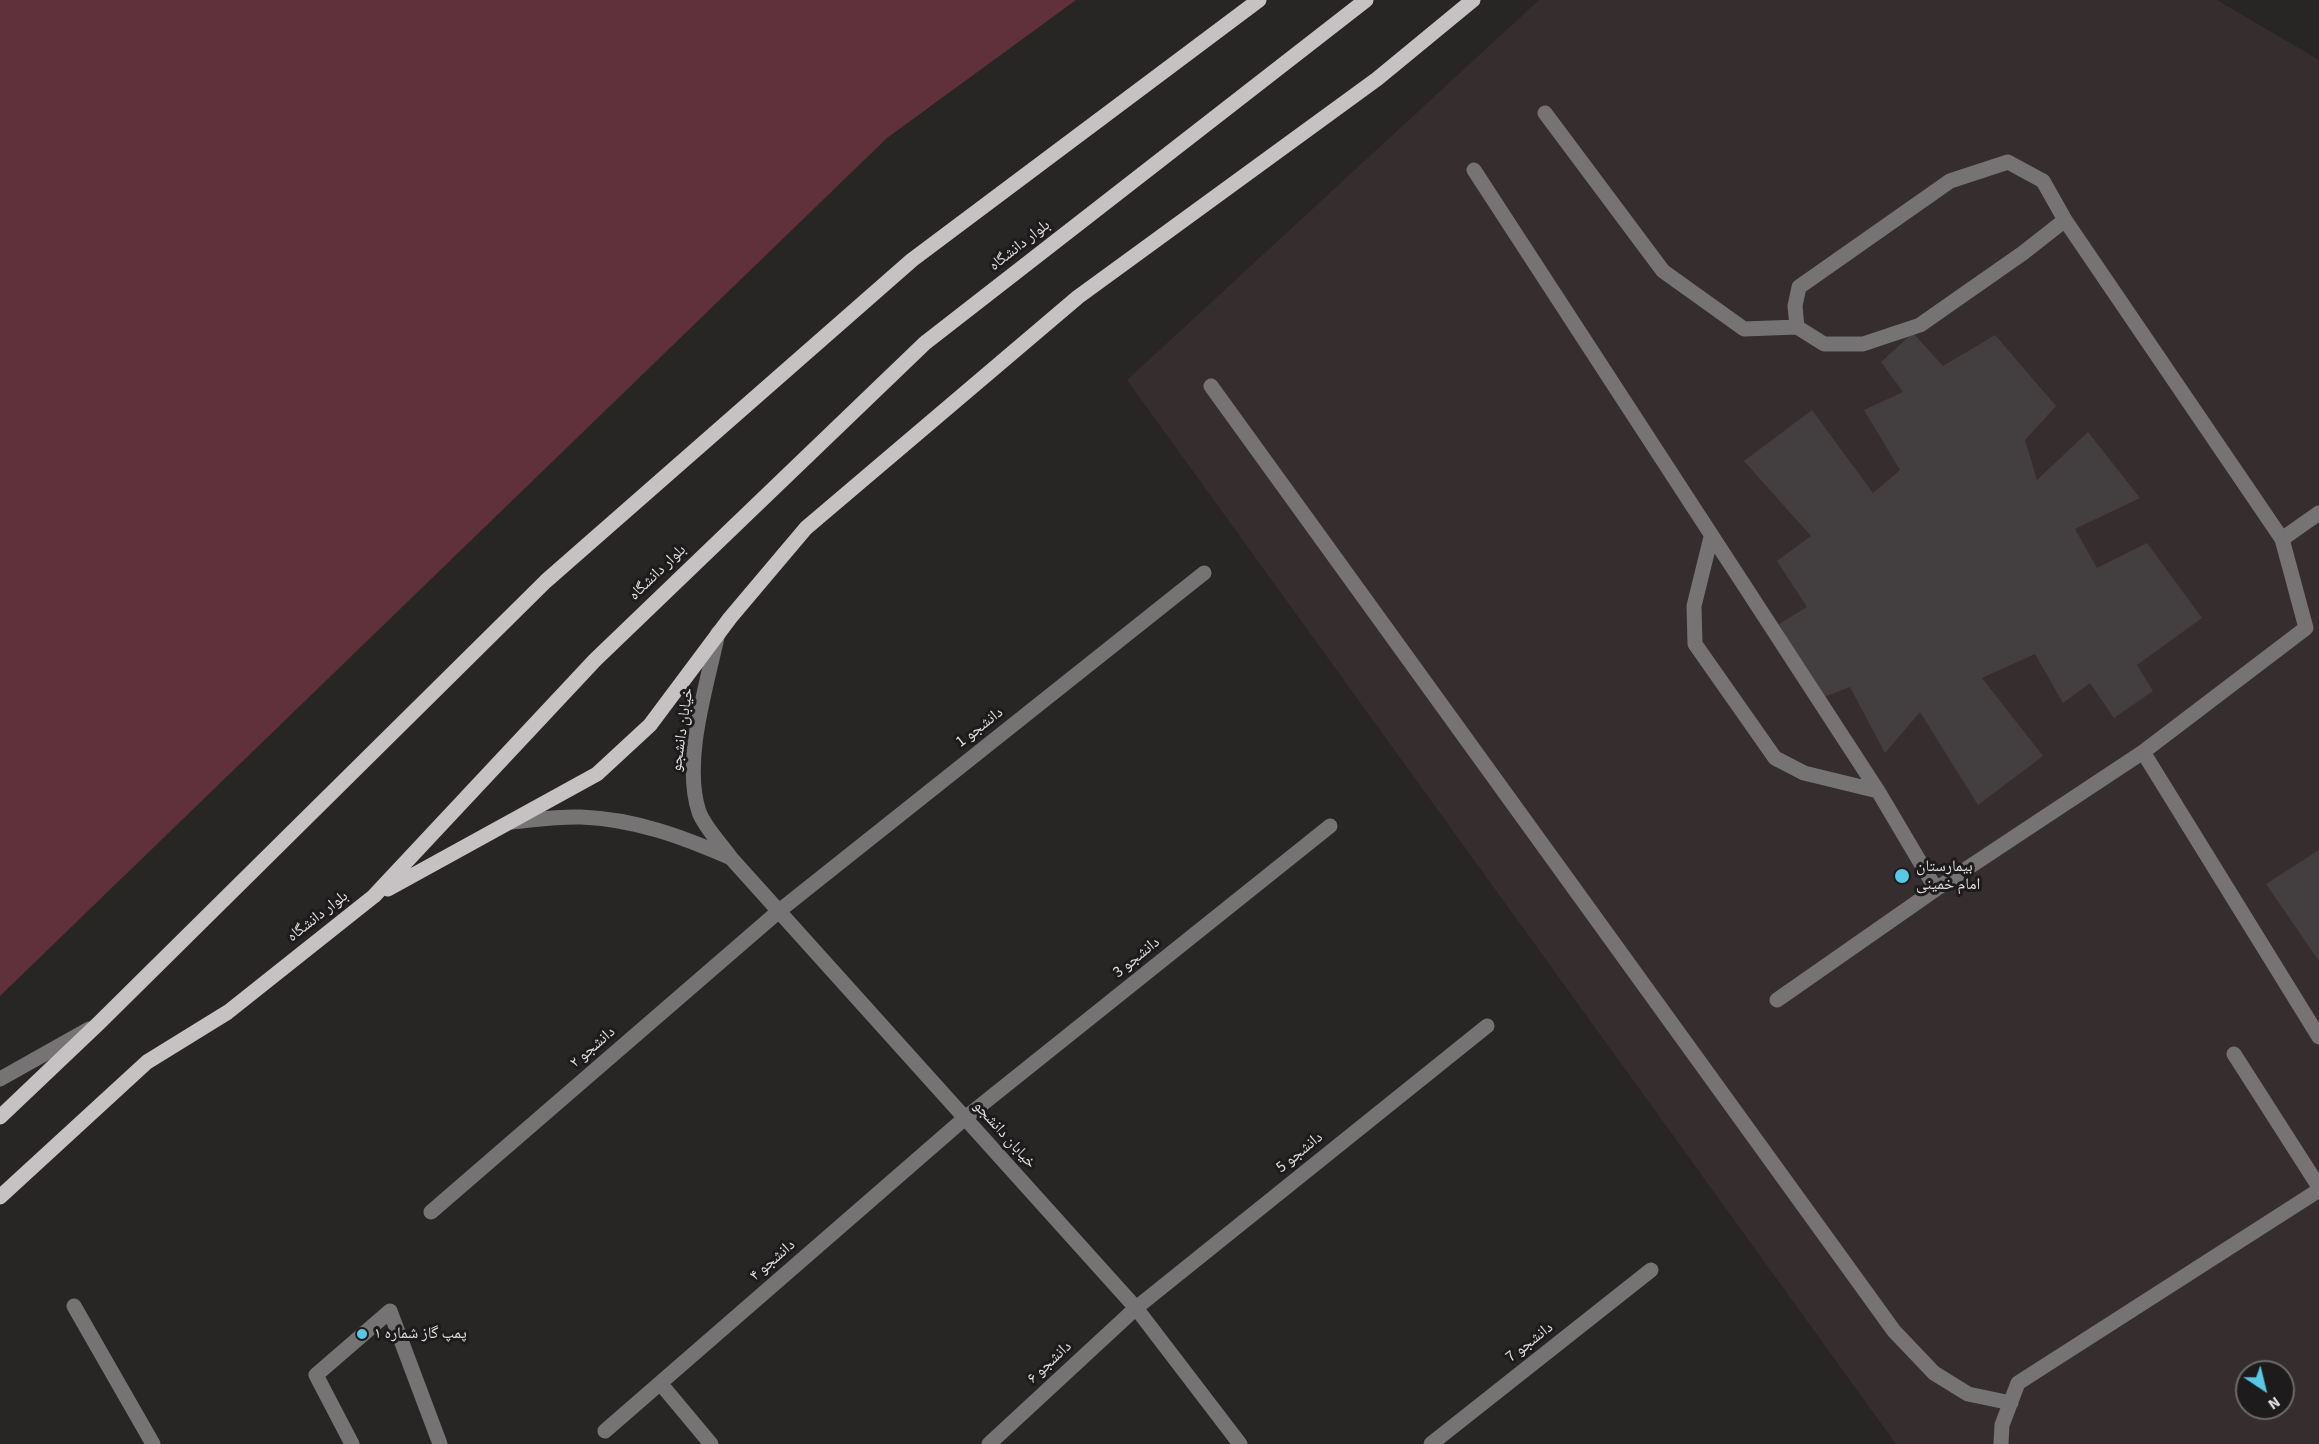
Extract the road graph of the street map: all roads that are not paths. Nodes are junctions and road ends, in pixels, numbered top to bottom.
1 (1259, 0) edge
2 (1366, 0) edge
3 (1473, 0) edge
4 (1545, 113) dead end
5 (1474, 170) dead end
6 (2065, 220) junction
7 (1797, 327) junction
8 (1211, 386) dead end
9 (2319, 513) edge
10 (1711, 537) junction
11 (2282, 539) junction
12 (1204, 573) dead end
13 (718, 633) junction
14 (2143, 752) junction
15 (1878, 791) junction
16 (512, 822) junction
17 (1330, 826) dead end
18 (731, 858) junction
19 (1936, 890) junction
20 (374, 896) junction
21 (779, 911) junction
22 (1777, 1000) dead end
23 (99, 1023) junction
24 (1487, 1026) dead end
25 (2319, 1036) edge
26 (2234, 1054) dead end
27 (0, 1079) edge
28 (0, 1117) edge
29 (965, 1118) junction
30 (2319, 1188) edge
31 (0, 1197) edge
32 (431, 1212) dead end
33 (1651, 1270) dead end
34 (74, 1306) dead end
35 (1136, 1308) junction
36 (660, 1383) junction
37 (2011, 1403) junction
38 (604, 1431) dead end
39 (153, 1444) edge
40 (352, 1444) edge
41 (440, 1444) edge
42 (711, 1444) edge
43 (988, 1444) edge
44 (1240, 1444) edge
45 (1431, 1444) edge
46 (2001, 1444) edge

1 - 23 main road
2 - 20 main road, بلوار دانشگاه
3 - 13 main road
4 - 7 street
5 - 10 street
6 - 7 street
6 - 7 street
6 - 11 street
8 - 37 street
9 - 11 street
10 - 15 street
10 - 15 street
11 - 14 street
12 - 21 street, دانشجو 1
13 - 16 main road
13 - 18 street, خیابان دانشجو
14 - 19 street
14 - 25 street
15 - 19 street
16 - 18 street, خیابان دانشجو
16 - 20 main road
17 - 29 street, دانشجو 3
18 - 21 street, خیابان دانشجو
19 - 22 street
20 - 31 main road, بلوار دانشگاه
21 - 29 street, خیابان دانشجو
21 - 32 street, دانشجو ۲
23 - 27 street
23 - 28 main road
24 - 35 street, دانشجو 5
26 - 30 street
29 - 35 street, خیابان دانشجو
29 - 36 street, دانشجو ۴
30 - 37 street
33 - 45 street, دانشجو 7
34 - 39 street
35 - 43 street, دانشجو ۶
35 - 44 street, خیابان دانشجو
36 - 38 street, دانشجو ۴
36 - 42 street
37 - 46 street
40 - 41 street

